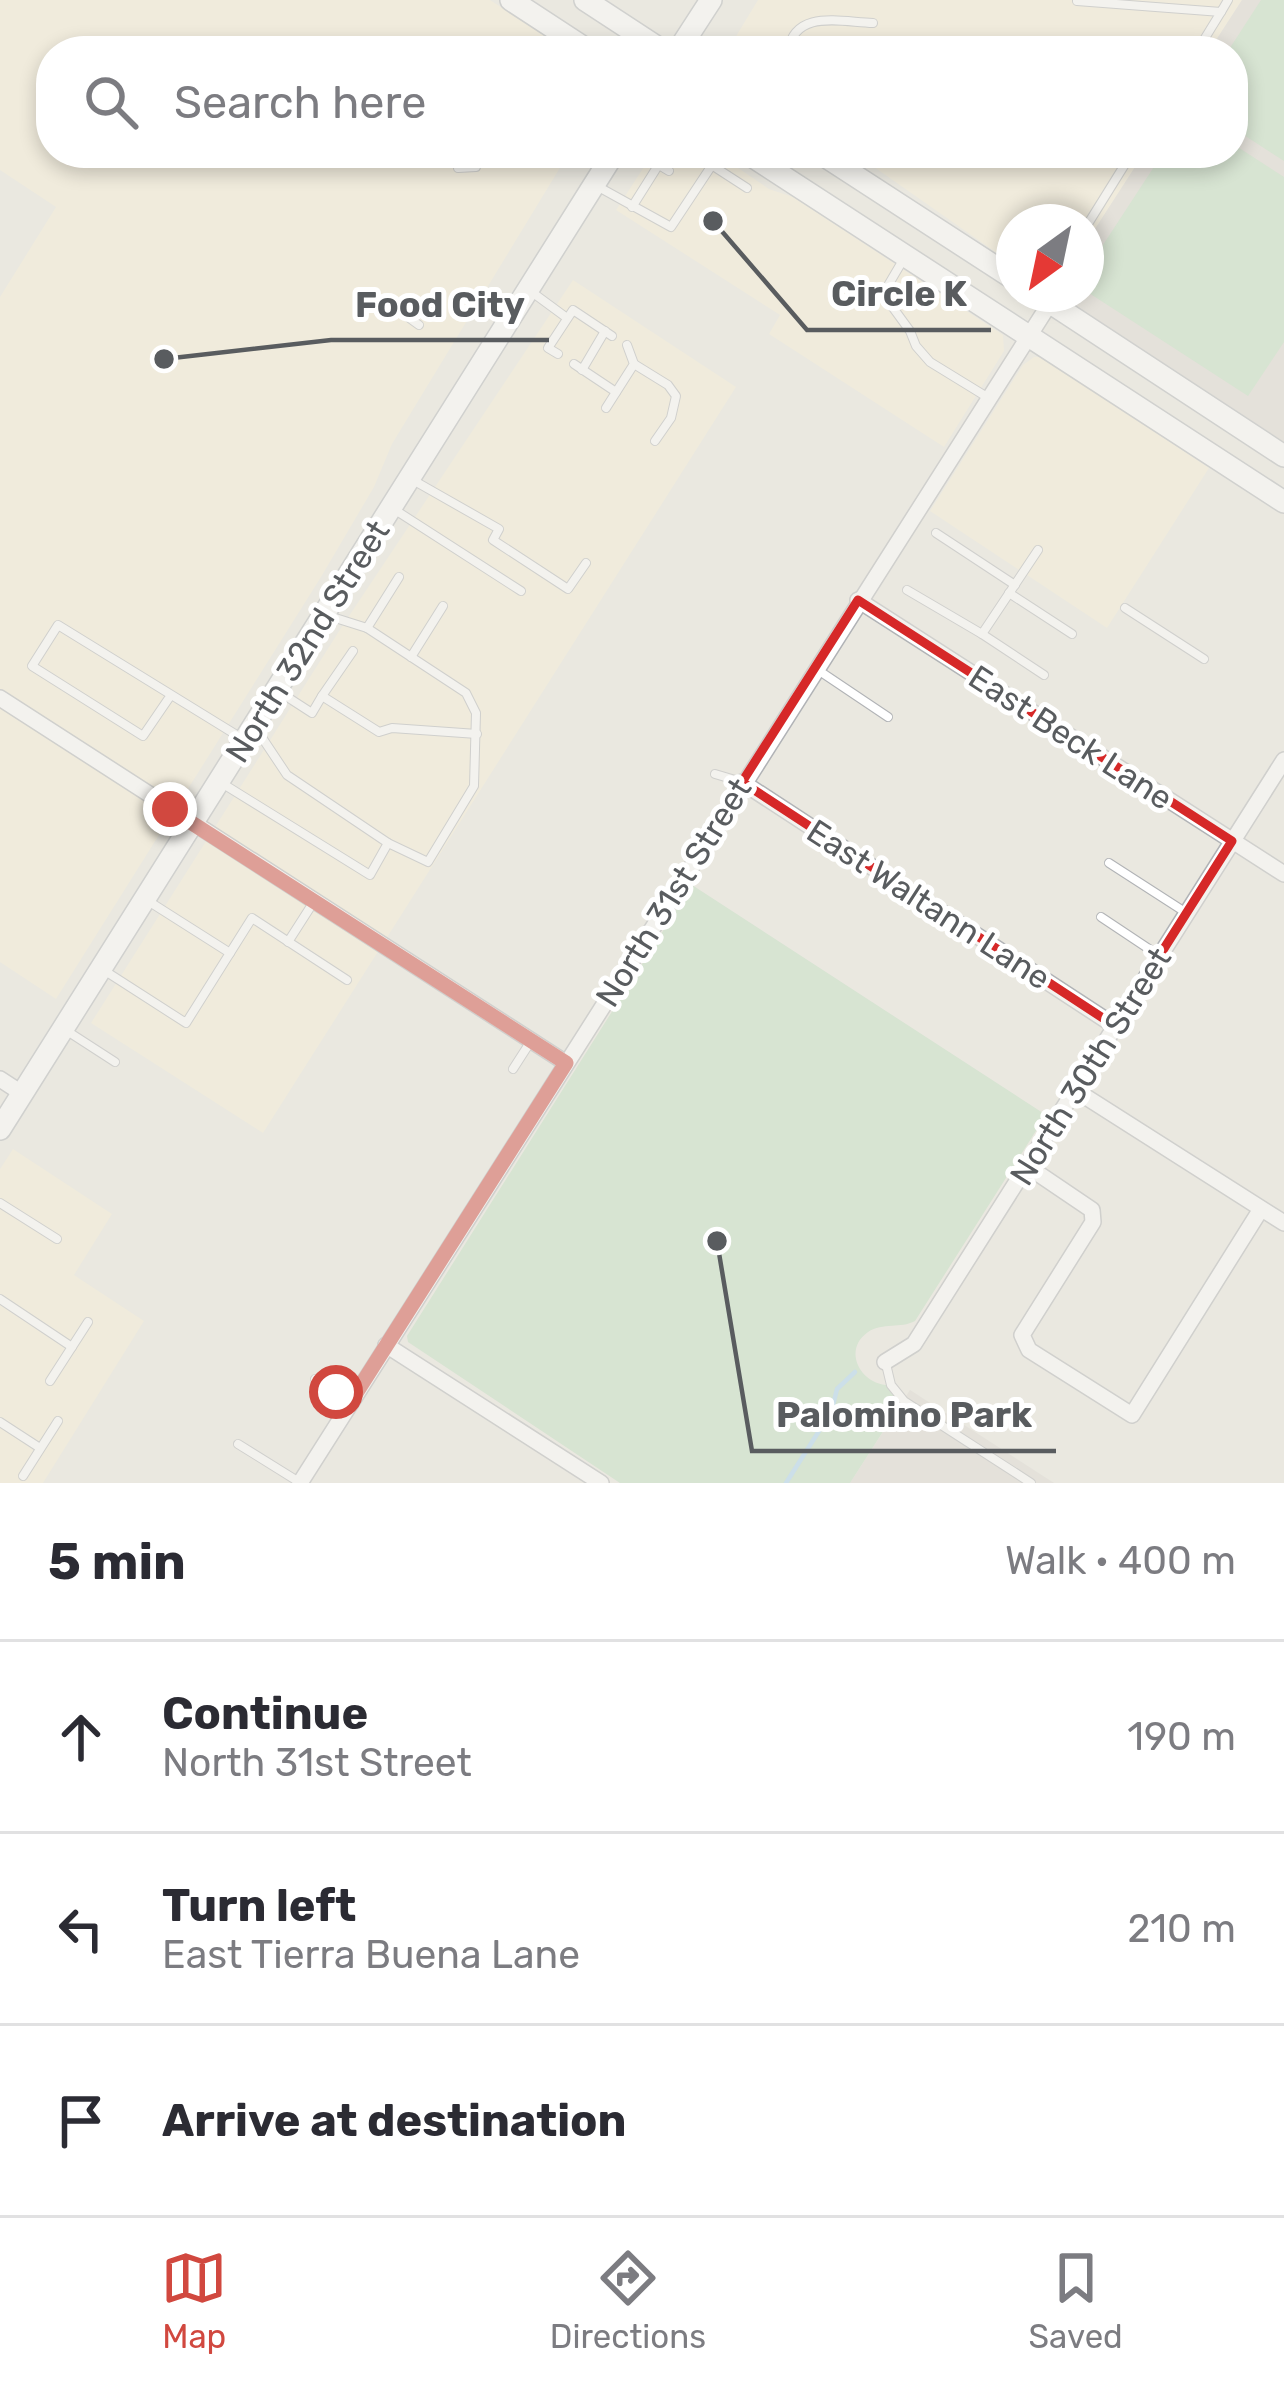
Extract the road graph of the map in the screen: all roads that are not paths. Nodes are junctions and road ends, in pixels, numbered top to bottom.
1 (511, 0) edge
2 (585, 0) edge
3 (711, 0) edge
4 (1228, 0) edge
5 (1077, 1) edge
6 (1221, 12) junction
7 (873, 23) dead end
8 (566, 36) edge
9 (640, 36) edge
10 (688, 36) edge
11 (792, 36) edge
12 (1206, 36) edge
13 (605, 168) edge
14 (656, 168) edge
15 (664, 168) edge
16 (711, 168) edge
17 (715, 168) edge
18 (769, 168) edge
19 (843, 168) edge
20 (1123, 168) edge
21 (669, 171) dead end
22 (686, 182) dead end
23 (594, 185) junction
24 (645, 186) junction
25 (747, 188) dead end
26 (697, 190) junction
27 (656, 192) dead end
28 (883, 194) junction
29 (673, 204) dead end
30 (1100, 204) edge
31 (632, 208) junction
32 (684, 211) junction
33 (861, 227) junction
34 (905, 256) junction
35 (996, 267) edge
36 (528, 290) junction
37 (394, 307) dead end
38 (1036, 312) edge
39 (1065, 312) edge
40 (568, 318) junction
41 (419, 325) dead end
42 (1028, 335) junction
43 (627, 345) dead end
44 (558, 354) dead end
45 (634, 364) junction
46 (616, 392) junction
47 (988, 398) junction
48 (606, 408) dead end
49 (655, 441) dead end
50 (1284, 456) edge
51 (410, 478) junction
52 (1284, 502) edge
53 (391, 507) junction
54 (936, 533) dead end
55 (1038, 550) dead end
56 (586, 563) dead end
57 (399, 577) dead end
58 (1012, 589) junction
59 (908, 590) dead end
60 (520, 591) dead end
61 (858, 601) junction
62 (443, 607) dead end
63 (1125, 608) dead end
64 (323, 615) junction
65 (367, 628) junction
66 (982, 634) junction
67 (1072, 634) dead end
68 (353, 651) dead end
69 (411, 657) junction
70 (1204, 659) dead end
71 (815, 668) junction
72 (1044, 675) dead end
73 (276, 690) junction
74 (171, 695) junction
75 (322, 696) junction
76 (0, 698) edge
77 (888, 717) dead end
78 (249, 733) junction
79 (477, 734) junction
80 (1284, 760) edge
81 (715, 774) dead end
82 (218, 782) junction
83 (742, 782) junction
84 (192, 824) junction
85 (1232, 841) junction
86 (388, 843) junction
87 (1109, 862) dead end
88 (1284, 874) edge
89 (145, 899) junction
90 (314, 902) junction
91 (1186, 913) junction
92 (1101, 917) dead end
93 (288, 942) junction
94 (230, 953) junction
95 (1160, 956) junction
96 (101, 968) junction
97 (347, 980) dead end
98 (1115, 1026) junction
99 (63, 1029) junction
100 (531, 1041) junction
101 (115, 1062) dead end
102 (566, 1063) junction
103 (513, 1069) dead end
104 (0, 1079) edge
105 (1075, 1090) junction
106 (22, 1094) junction
107 (0, 1129) edge
108 (1027, 1166) junction
109 (0, 1203) edge
110 (1261, 1209) junction
111 (1284, 1223) edge
112 (57, 1239) dead end
113 (0, 1298) edge
114 (88, 1322) dead end
115 (386, 1345) junction
116 (72, 1347) junction
117 (885, 1362) joint
118 (315, 1379) dead end
119 (50, 1381) dead end
120 (351, 1401) junction
121 (58, 1421) dead end
122 (0, 1422) edge
123 (238, 1444) dead end
124 (40, 1448) junction
125 (23, 1477) dead end
126 (300, 1483) edge
127 (601, 1483) edge
128 (1031, 1483) edge

1 - 8 main road
2 - 9 main road
3 - 10 main road
4 - 6 lane
5 - 6 lane
6 - 12 lane
7 - 11 lane
13 - 23 main road, North 32nd Street
14 - 24 lane
15 - 21 lane
16 - 26 lane
17 - 25 lane
18 - 33 main road
19 - 28 main road
20 - 30 lane
22 - 26 lane
23 - 31 lane
23 - 36 main road, North 32nd Street
24 - 27 lane
24 - 31 lane
26 - 32 lane
28 - 33 main road
28 - 35 main road
29 - 32 lane
31 - 32 lane
33 - 34 main road
34 - 42 main road
34 - 47 lane
36 - 40 lane
36 - 51 main road, North 32nd Street
37 - 41 lane
38 - 42 street, North 31st Street
39 - 50 main road
40 - 44 lane
40 - 46 lane
42 - 47 street, North 31st Street
42 - 52 main road
43 - 45 lane
45 - 46 lane
45 - 49 lane
46 - 48 lane
47 - 61 street, North 31st Street
51 - 53 main road, North 32nd Street
51 - 56 lane
53 - 60 lane
53 - 64 main road, North 32nd Street
54 - 58 lane
55 - 58 lane
57 - 65 lane
58 - 66 lane
58 - 67 lane
59 - 66 lane
61 - 71 street, North 31st Street
61 - 85 street, East Beck Lane
62 - 69 lane
63 - 70 lane
64 - 65 lane
64 - 73 main road, North 32nd Street
65 - 69 lane
66 - 72 lane
68 - 75 lane
69 - 79 lane
71 - 77 lane
71 - 83 street, North 31st Street
73 - 75 lane
73 - 78 main road, North 32nd Street
74 - 74 lane
74 - 78 lane
75 - 79 lane
76 - 84 street
78 - 82 main road, North 32nd Street
78 - 86 lane
79 - 86 lane
80 - 85 street, North 30th Street
81 - 83 lane
82 - 84 main road, North 32nd Street
82 - 86 lane
83 - 98 street, East Waltann Lane
83 - 102 street, North 31st Street
84 - 89 main road, North 32nd Street
84 - 90 street
85 - 88 street, East Beck Lane
85 - 91 street, North 30th Street
87 - 91 lane
89 - 94 lane
89 - 96 main road, North 32nd Street
90 - 93 lane
90 - 100 street
91 - 95 street, North 30th Street
92 - 95 lane
93 - 94 lane
93 - 97 lane
94 - 96 lane
95 - 98 street, North 30th Street
96 - 99 main road, North 32nd Street
98 - 105 street, North 30th Street
99 - 101 lane
99 - 106 main road, North 32nd Street
100 - 102 street
100 - 103 lane
102 - 115 street, North 31st Street
104 - 106 street
105 - 108 street, North 30th Street
105 - 110 street
106 - 107 main road, North 32nd Street
108 - 110 street
108 - 117 street, North 30th Street
109 - 112 lane
110 - 111 street
113 - 116 lane
114 - 116 lane
115 - 120 street, North 31st Street
115 - 127 street
116 - 119 lane
117 - 128 lane
118 - 120 lane
120 - 126 street, North 31st Street
121 - 124 lane
122 - 124 lane
123 - 126 lane
124 - 125 lane

